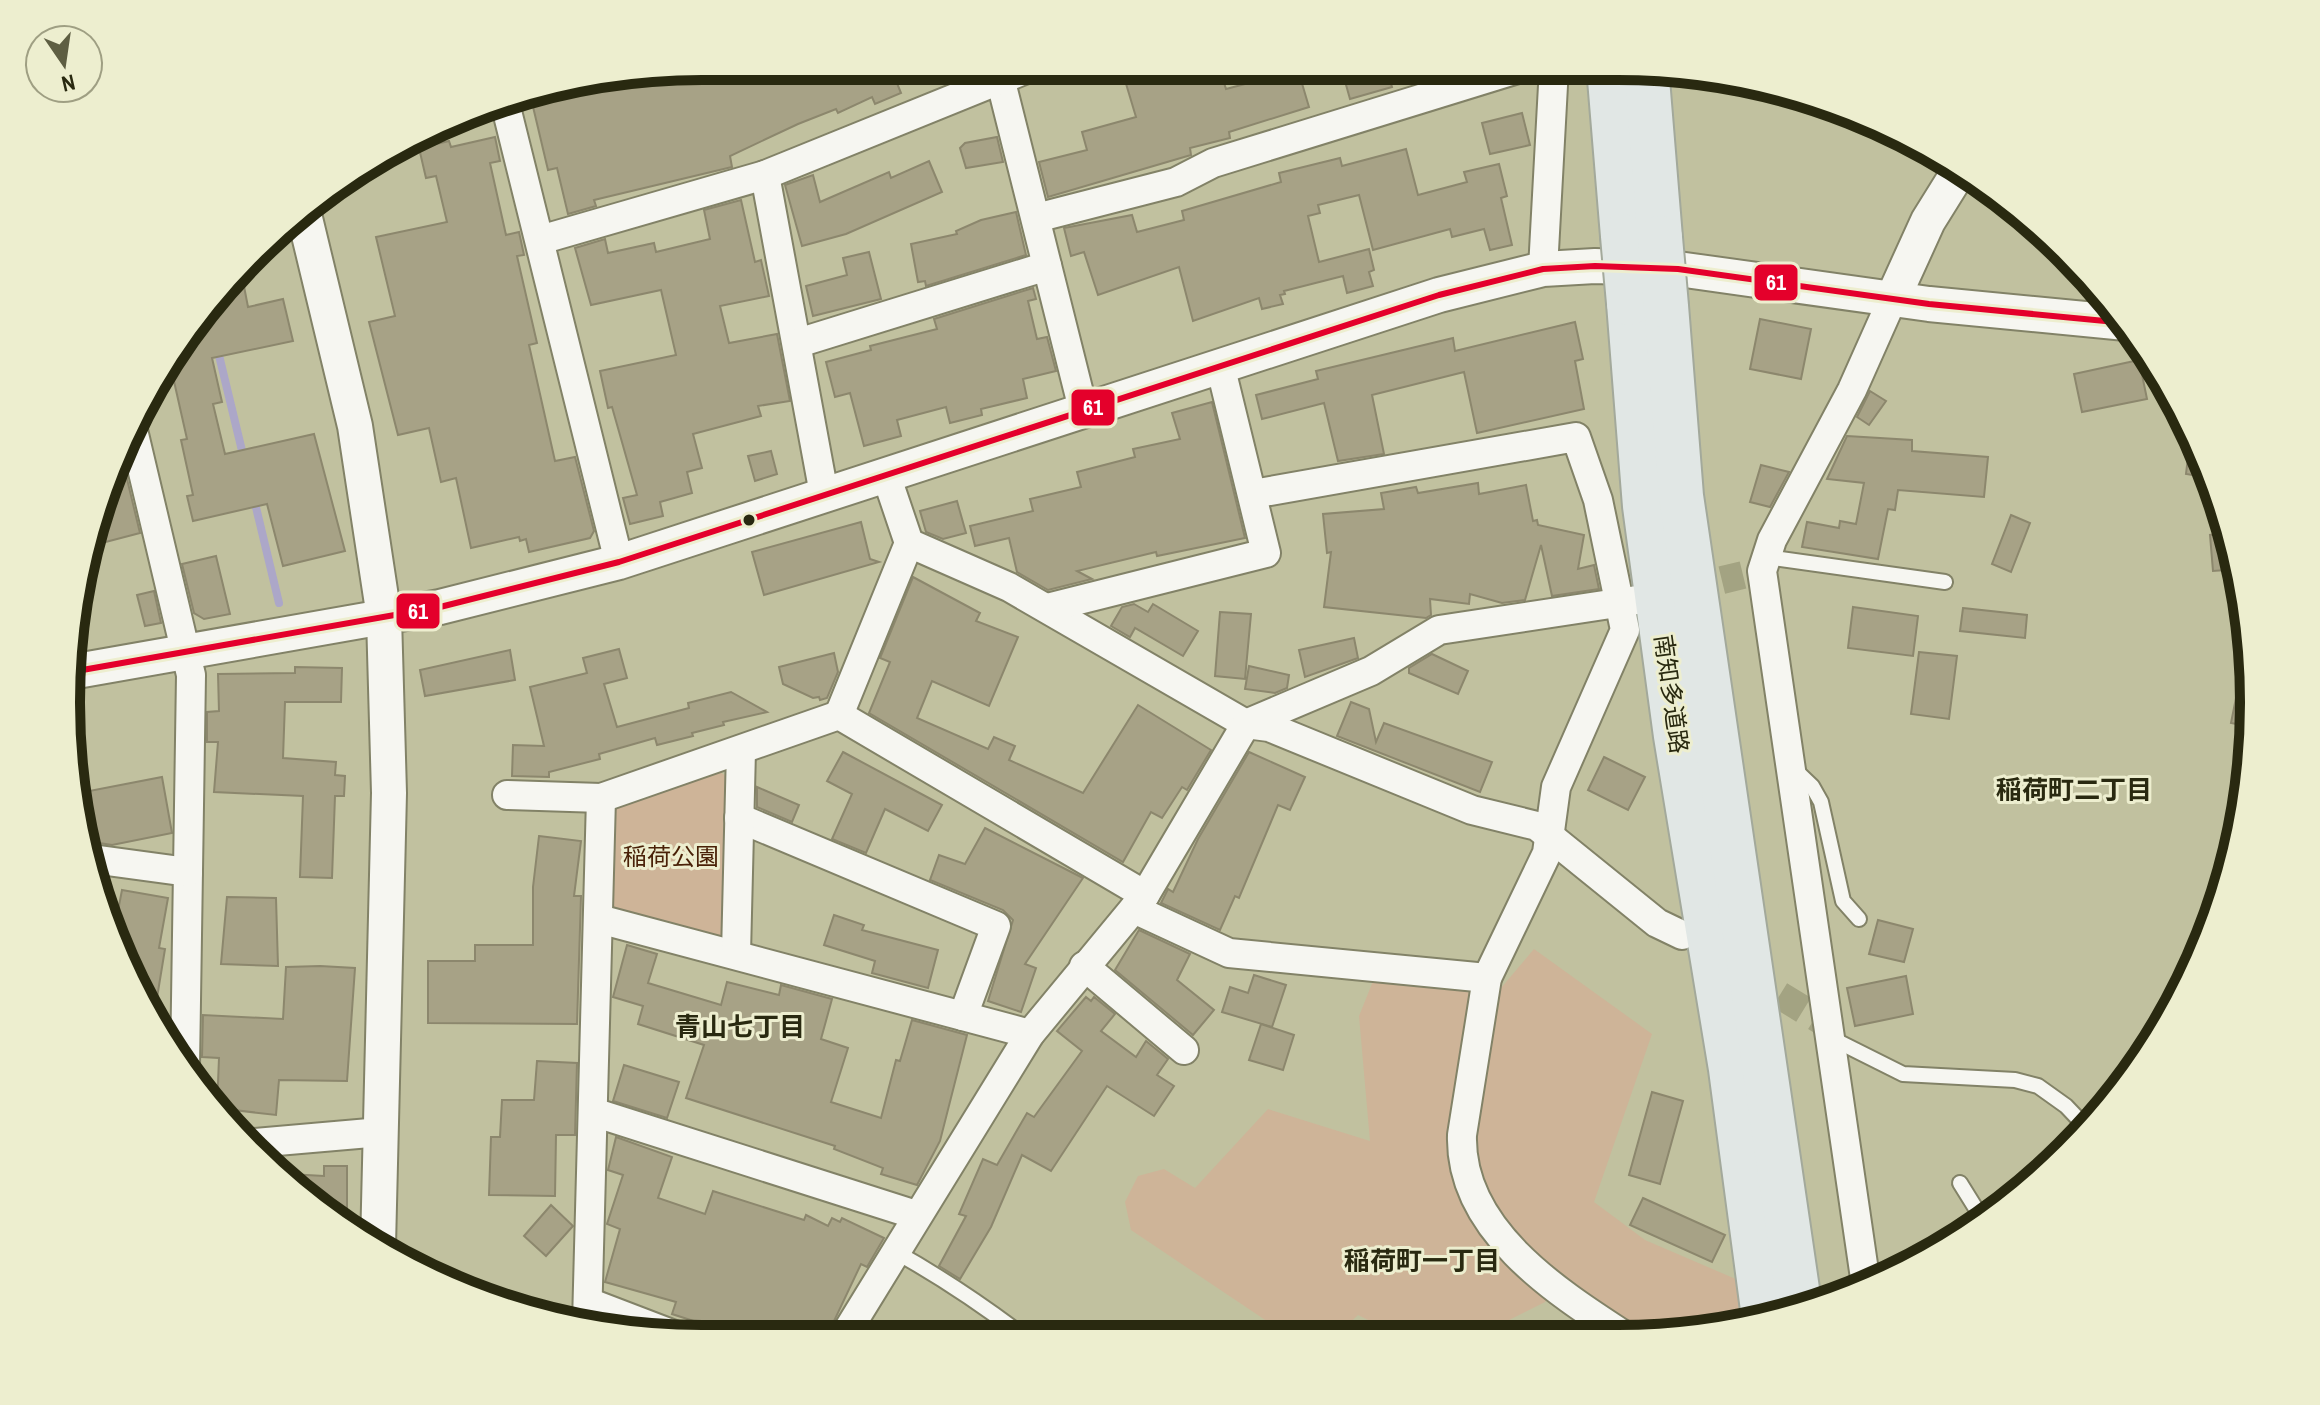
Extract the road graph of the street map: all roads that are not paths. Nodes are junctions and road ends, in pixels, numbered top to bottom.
1 (983, 80) edge
2 (1001, 80) edge
3 (1482, 80) edge
4 (1553, 80) edge
5 (1612, 80) edge
6 (1646, 81) edge
7 (507, 111) edge
8 (765, 175) junction
9 (1954, 179) edge
10 (1036, 218) junction
11 (306, 223) edge
12 (1642, 237) junction
13 (540, 240) junction
14 (1047, 266) junction
15 (1543, 269) junction
16 (1893, 298) junction
17 (1647, 304) junction
18 (2109, 321) edge
19 (798, 343) junction
20 (1220, 365) junction
21 (1083, 409) junction
22 (136, 444) edge
23 (886, 475) junction
24 (824, 494) junction
25 (1253, 494) junction
26 (909, 543) junction
27 (619, 562) junction
28 (1757, 568) junction
29 (1945, 582) dead end
30 (1631, 601) junction
31 (1047, 608) junction
32 (384, 617) junction
33 (188, 652) junction
34 (81, 670) edge
35 (839, 715) junction
36 (1246, 724) junction
37 (741, 750) junction
38 (1788, 764) junction
39 (507, 795) dead end
40 (601, 798) junction
41 (739, 818) junction
42 (1548, 834) junction
43 (100, 860) edge
44 (188, 872) junction
45 (1140, 902) junction
46 (599, 919) junction
47 (1859, 919) dead end
48 (1682, 935) dead end
49 (736, 954) junction
50 (1084, 966) junction
51 (1487, 978) junction
52 (963, 1016) junction
53 (1030, 1034) junction
54 (1827, 1036) junction
55 (185, 1048) edge
56 (1184, 1050) dead end
57 (593, 1112) junction
58 (2079, 1120) edge
59 (381, 1132) junction
60 (261, 1142) edge
61 (1960, 1183) dead end
62 (1977, 1210) edge
63 (916, 1215) junction
64 (378, 1234) edge
65 (894, 1251) junction
66 (1864, 1274) edge
67 (1798, 1298) edge
68 (1763, 1308) edge
69 (588, 1313) edge
70 (851, 1325) edge
71 (1009, 1325) edge
72 (1609, 1325) edge

1 - 8 street
2 - 10 street
3 - 10 street
4 - 15 street
5 - 12 highway, 南知多道路
6 - 12 highway, 南知多道路
7 - 13 street
8 - 13 street
8 - 19 street
9 - 16 street
10 - 14 street
11 - 32 street
12 - 17 highway, 南知多道路, bridge
13 - 27 street
14 - 19 street
14 - 21 street
15 - 16 street
15 - 20 street
16 - 18 street
16 - 28 street
17 - 67 highway, 南知多道路
17 - 68 highway, 南知多道路
19 - 24 street
20 - 21 street
20 - 25 street
21 - 23 street
22 - 33 street
23 - 24 street
23 - 26 street
24 - 27 street
25 - 30 street
25 - 31 street
26 - 31 street
26 - 35 street
27 - 32 street
28 - 29 lane
28 - 38 street
30 - 36 street
30 - 42 street
31 - 36 street
32 - 33 street
32 - 59 street
33 - 34 street
33 - 44 street
35 - 37 street
35 - 45 street
36 - 42 street
36 - 45 street
37 - 40 street
37 - 41 street
38 - 47 lane
38 - 54 street
39 - 40 street
40 - 46 street
41 - 49 street
41 - 52 street
42 - 48 street
42 - 51 street
43 - 44 street
44 - 55 street
45 - 50 street
45 - 51 street
46 - 49 street
46 - 57 street
49 - 52 street
50 - 53 street
50 - 56 street
51 - 72 street
52 - 53 street
53 - 63 street
54 - 58 lane
54 - 66 street
57 - 63 street
57 - 69 street
59 - 60 street
59 - 64 street
61 - 62 lane
63 - 65 street
65 - 70 street
65 - 71 lane

